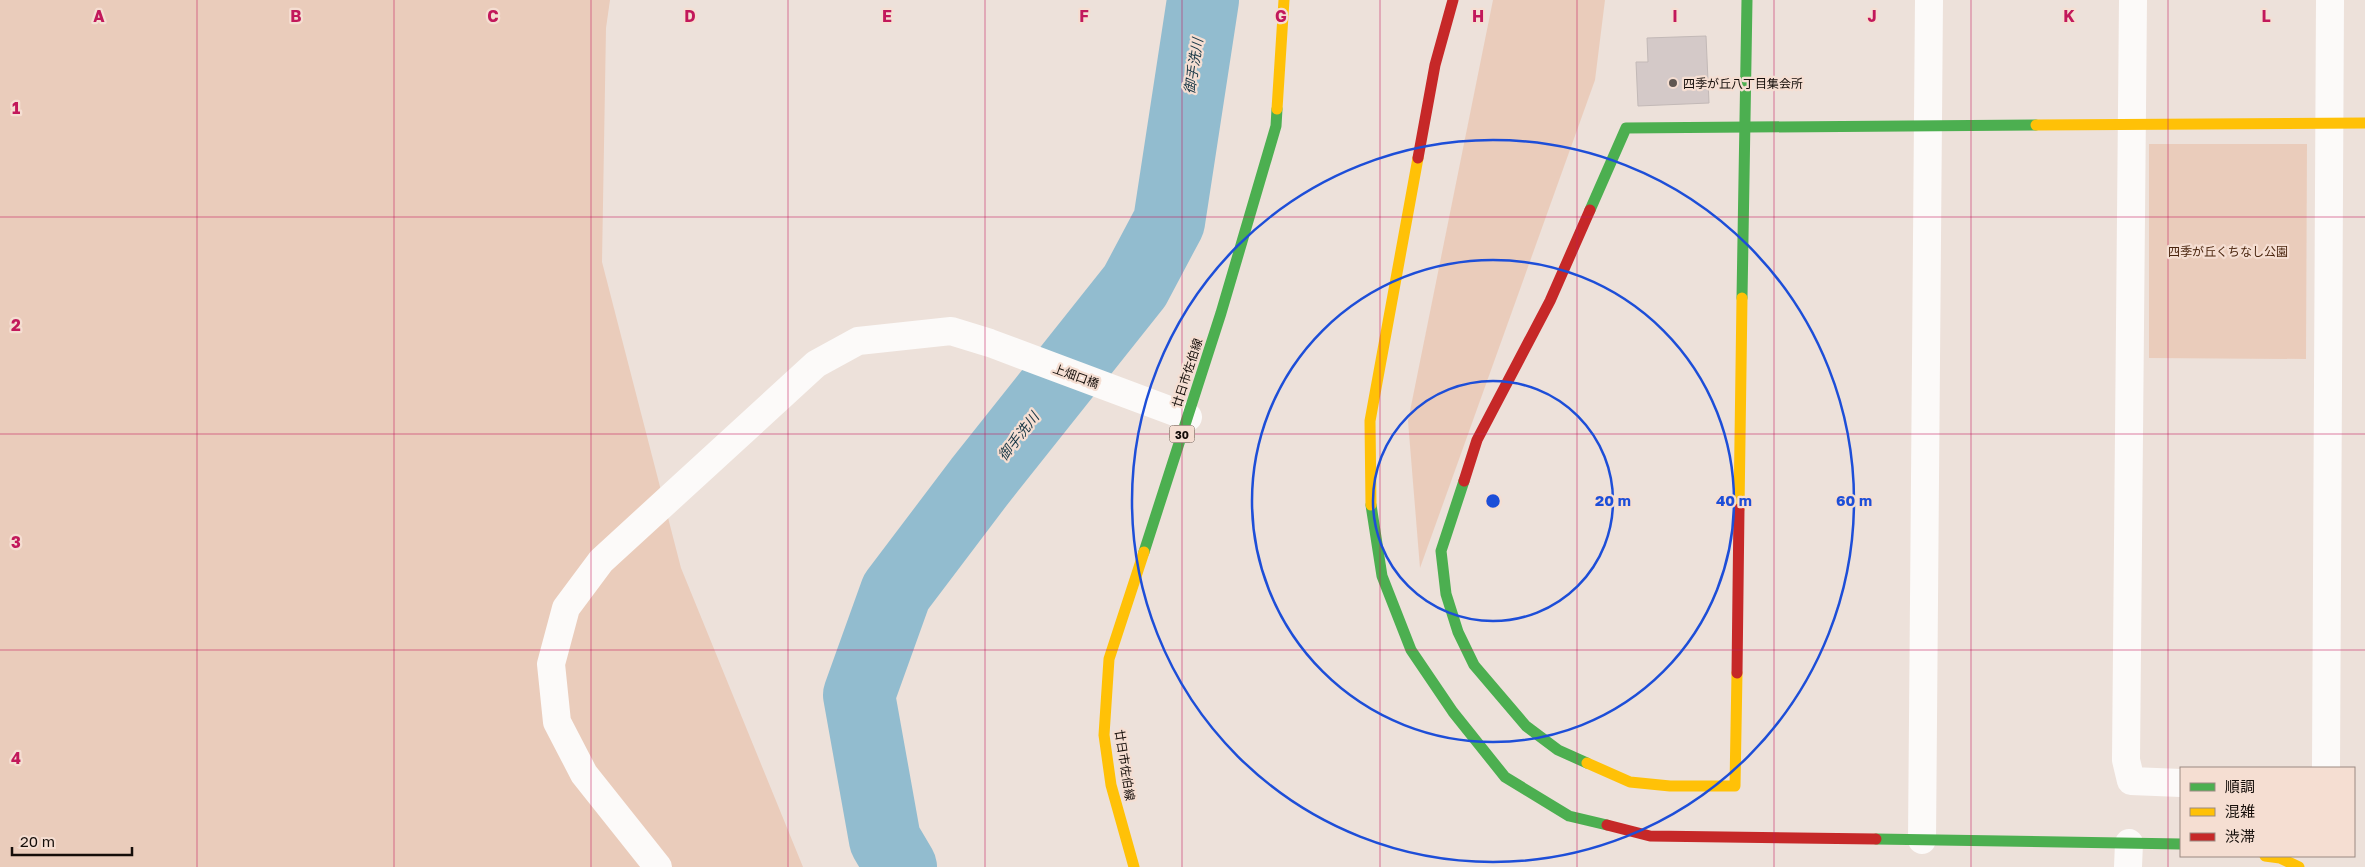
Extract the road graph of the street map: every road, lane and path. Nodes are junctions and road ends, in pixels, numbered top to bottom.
1 (1284, 0) edge
2 (1453, 0) edge
3 (1747, 0) edge
4 (1929, 0) edge
5 (2133, 0) edge
6 (2330, 0) edge
7 (2329, 123) junction
8 (2365, 123) edge
9 (2132, 125) junction
10 (1928, 126) junction
11 (1745, 127) junction
12 (1188, 417) junction
13 (2326, 767) edge
14 (2180, 783) edge
15 (1922, 840) junction
16 (2180, 844) edge
17 (2129, 855) edge
18 (2272, 857) edge
19 (658, 867) edge
20 (1134, 867) edge
21 (2299, 867) edge

1 - 12 street, 廿日市佐伯線 / 30
2 - 15 street
3 - 11 street
4 - 10 street
5 - 9 street
6 - 7 street
7 - 8 street
7 - 9 street
7 - 13 street
9 - 10 street
9 - 14 street
10 - 11 street
10 - 15 street
11 - 11 street
12 - 19 street, 上畑口橋
12 - 20 street, 廿日市佐伯線 / 30
15 - 17 street
16 - 17 street
18 - 21 street

